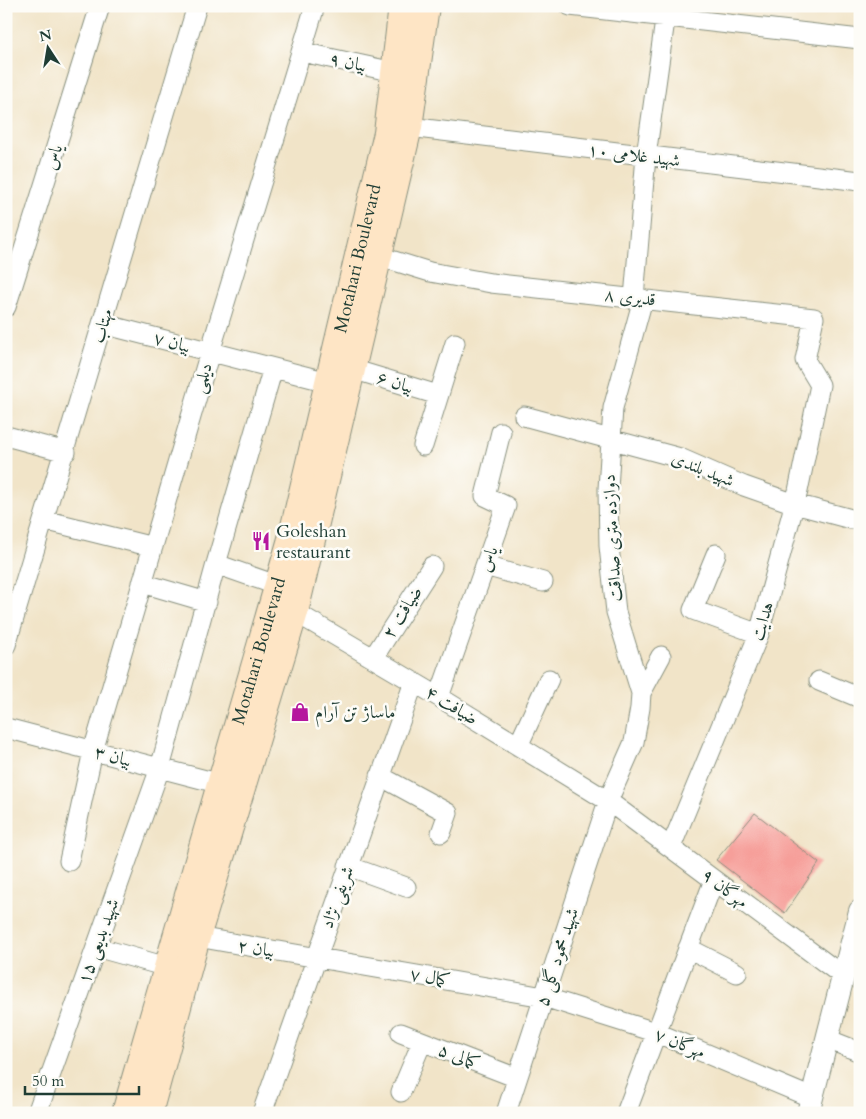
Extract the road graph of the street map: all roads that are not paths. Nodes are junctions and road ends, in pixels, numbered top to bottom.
1 (100, 6) edge
2 (197, 6) edge
3 (315, 6) edge
4 (402, 6) edge
5 (426, 6) edge
6 (570, 6) edge
7 (666, 12) edge
8 (860, 39) edge
9 (302, 52) junction
10 (394, 72) junction
11 (409, 127) junction
12 (646, 156) junction
13 (860, 181) edge
14 (378, 256) junction
15 (639, 298) junction
16 (6, 307) edge
17 (103, 324) junction
18 (455, 343) dead end
19 (210, 352) junction
20 (273, 368) junction
21 (352, 369) junction
22 (328, 382) junction
23 (820, 385) joint
24 (438, 395) junction
25 (524, 416) dead end
26 (501, 432) dead end
27 (6, 436) edge
28 (610, 438) junction
29 (423, 446) dead end
30 (66, 452) junction
31 (795, 504) junction
32 (308, 512) junction
33 (851, 519) dead end
34 (44, 520) junction
35 (153, 547) junction
36 (716, 554) dead end
37 (216, 564) junction
38 (432, 566) dead end
39 (485, 566) junction
40 (543, 582) dead end
41 (142, 583) junction
42 (276, 585) junction
43 (207, 602) junction
44 (295, 612) junction
45 (759, 634) junction
46 (6, 645) edge
47 (661, 656) dead end
48 (373, 658) junction
49 (549, 680) dead end
50 (819, 681) dead end
51 (414, 682) junction
52 (641, 693) junction
53 (439, 697) junction
54 (860, 698) edge
55 (6, 728) edge
56 (518, 746) junction
57 (93, 751) junction
58 (160, 768) junction
59 (380, 776) junction
60 (220, 784) junction
61 (608, 801) junction
62 (440, 833) dead end
63 (671, 847) junction
64 (69, 861) dead end
65 (348, 866) junction
66 (714, 880) junction
67 (406, 887) dead end
68 (860, 911) edge
69 (197, 937) junction
70 (96, 947) junction
71 (688, 948) junction
72 (316, 957) junction
73 (167, 967) junction
74 (737, 973) dead end
75 (842, 976) junction
76 (544, 997) junction
77 (655, 1032) junction
78 (401, 1033) dead end
79 (827, 1039) junction
80 (422, 1042) junction
81 (860, 1052) edge
82 (517, 1078) junction
83 (401, 1092) dead end
84 (810, 1106) edge
85 (37, 1113) edge
86 (125, 1113) edge
87 (149, 1113) edge
88 (262, 1113) edge
89 (506, 1113) edge
90 (626, 1113) edge

1 - 16 street, یاس
2 - 17 street, مهتاب
3 - 9 street, دیلمی
4 - 10 main road, Motahari Boulevard
5 - 11 main road, Motahari Boulevard
6 - 7 street
7 - 8 street
7 - 12 street, دوازده متری صداقت
9 - 10 street, بیان ۹
9 - 19 street, دیلمی
10 - 22 main road, Motahari Boulevard
11 - 12 street, شهید غلامی ۱۰
11 - 14 main road, Motahari Boulevard
12 - 13 street, شهید غلامی ۱۰
12 - 15 street, دوازده متری صداقت
14 - 15 street, قدیری ۸
14 - 21 main road, Motahari Boulevard
15 - 23 street, قدیری ۸
15 - 28 street, دوازده متری صداقت
17 - 19 street, بیان ۷
17 - 30 street, مهتاب
18 - 24 street
19 - 20 street, بیان ۷
19 - 35 street, دیلمی
20 - 22 street, بیان ۷
20 - 37 street, شهید بدیعی ۱۵
21 - 24 street, بیان ۶
21 - 32 main road, Motahari Boulevard
22 - 32 main road, Motahari Boulevard
23 - 31 street, هدایت
24 - 29 street
25 - 28 street, شهید بلندی
26 - 39 street, یاس
27 - 30 street
28 - 31 street, شهید بلندی
28 - 52 street, دوازده متری صداقت
30 - 34 street, مهتاب
31 - 33 street, شهید بلندی
31 - 45 street, هدایت
32 - 42 main road, Motahari Boulevard
32 - 44 main road, Motahari Boulevard
34 - 35 street
34 - 46 street, مهتاب
35 - 41 street, دیلمی
36 - 45 street
37 - 42 street
37 - 43 street, شهید بدیعی ۱۵
38 - 48 street, ضیافت ۲
39 - 40 street
39 - 53 street, یاس
41 - 43 street
41 - 57 street, دیلمی
42 - 60 main road, Motahari Boulevard
43 - 58 street, شهید بدیعی ۱۵
44 - 48 street, ضیافت ۴
44 - 69 main road, Motahari Boulevard
45 - 63 street, هدایت
47 - 52 street
48 - 51 street, ضیافت ۴
49 - 56 street
50 - 54 street
51 - 53 street, ضیافت ۴
51 - 59 street, شریفی نژاد
52 - 61 street, دوازده متری صداقت
53 - 56 street, ضیافت ۴
55 - 57 street, بیان ۳
56 - 61 street, ضیافت ۴
57 - 58 street, بیان ۳
57 - 64 street, دیلمی
58 - 60 street, بیان ۳
58 - 70 street, شهید بدیعی ۱۵
59 - 62 street
59 - 65 street, شریفی نژاد
60 - 73 main road, Motahari Boulevard
61 - 63 street, مهرگان ۹
61 - 76 street, شهید محمود گلی ۵
63 - 66 street, مهرگان ۹
65 - 67 street
65 - 72 street, شریفی نژاد
66 - 71 street
66 - 75 street, مهرگان ۹
68 - 75 street
69 - 72 street, بیان ۲
69 - 87 main road, Motahari Boulevard
70 - 73 street
70 - 85 street, شهید بدیعی ۱۵
71 - 74 street
71 - 77 street
72 - 76 street, کمال ۷
72 - 88 street, شریفی نژاد
73 - 86 main road, Motahari Boulevard
75 - 79 street
76 - 77 street, مهرگان ۷
76 - 82 street, شهید محمود گلی ۵
77 - 84 street, مهرگان ۷
77 - 90 street
78 - 80 street, کمالی ۵
79 - 81 street
79 - 84 street
80 - 82 street, کمالی ۵
80 - 83 street
82 - 89 street, شهید محمود گلی ۵

